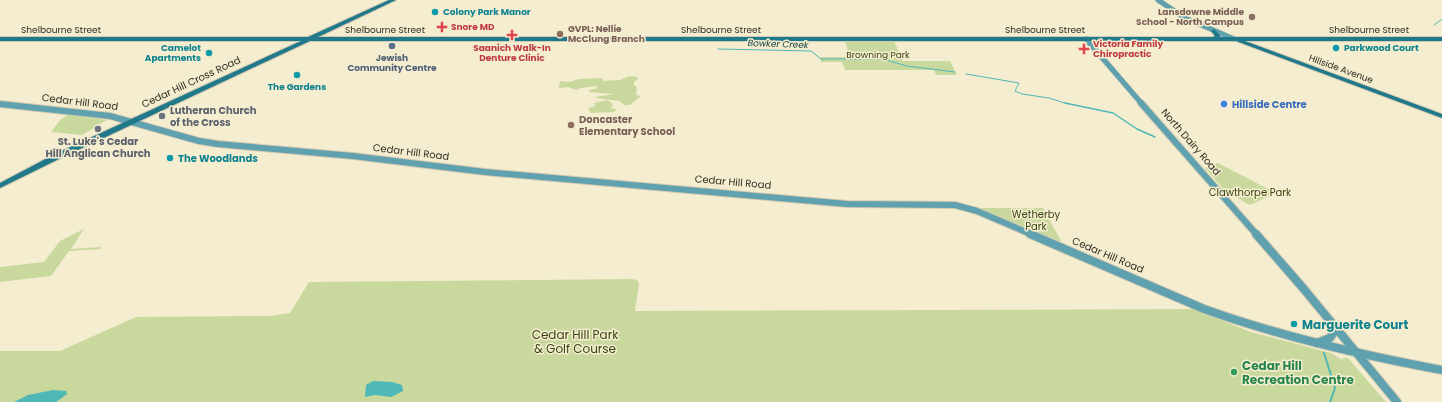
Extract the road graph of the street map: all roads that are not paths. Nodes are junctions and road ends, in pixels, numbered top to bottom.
1 (392, 0) edge
2 (1158, 0) edge
3 (1214, 31) junction
4 (0, 39) edge
5 (1086, 39) junction
6 (1102, 39) junction
7 (1214, 39) junction
8 (1234, 39) junction
9 (1442, 39) edge
10 (307, 40) junction
11 (1094, 47) junction
12 (0, 104) edge
13 (1442, 116) edge
14 (131, 121) junction
15 (0, 186) edge
16 (1336, 329) junction
17 (1317, 343) junction
18 (1356, 353) junction
19 (1442, 370) edge
20 (1397, 402) edge

1 - 10 main road, Cedar Hill Cross Road
2 - 3 street
3 - 7 main road
3 - 8 street
4 - 10 main road, Shelbourne Street
5 - 6 main road, Shelbourne Street
5 - 10 main road, Shelbourne Street
5 - 11 street, North Dairy Road
6 - 7 main road, Shelbourne Street
6 - 11 street
7 - 8 main road, Shelbourne Street
8 - 9 main road, Shelbourne Street
8 - 13 main road, Hillside Avenue
10 - 14 main road, Cedar Hill Cross Road
11 - 16 street, North Dairy Road
12 - 14 street, Cedar Hill Road
14 - 15 main road, Cedar Hill Cross Road
14 - 17 street, Cedar Hill Road
16 - 17 street
16 - 18 street, North Dairy Road
17 - 18 street, Cedar Hill Road
18 - 19 street, Cedar Hill Road
18 - 20 street, North Dairy Road

